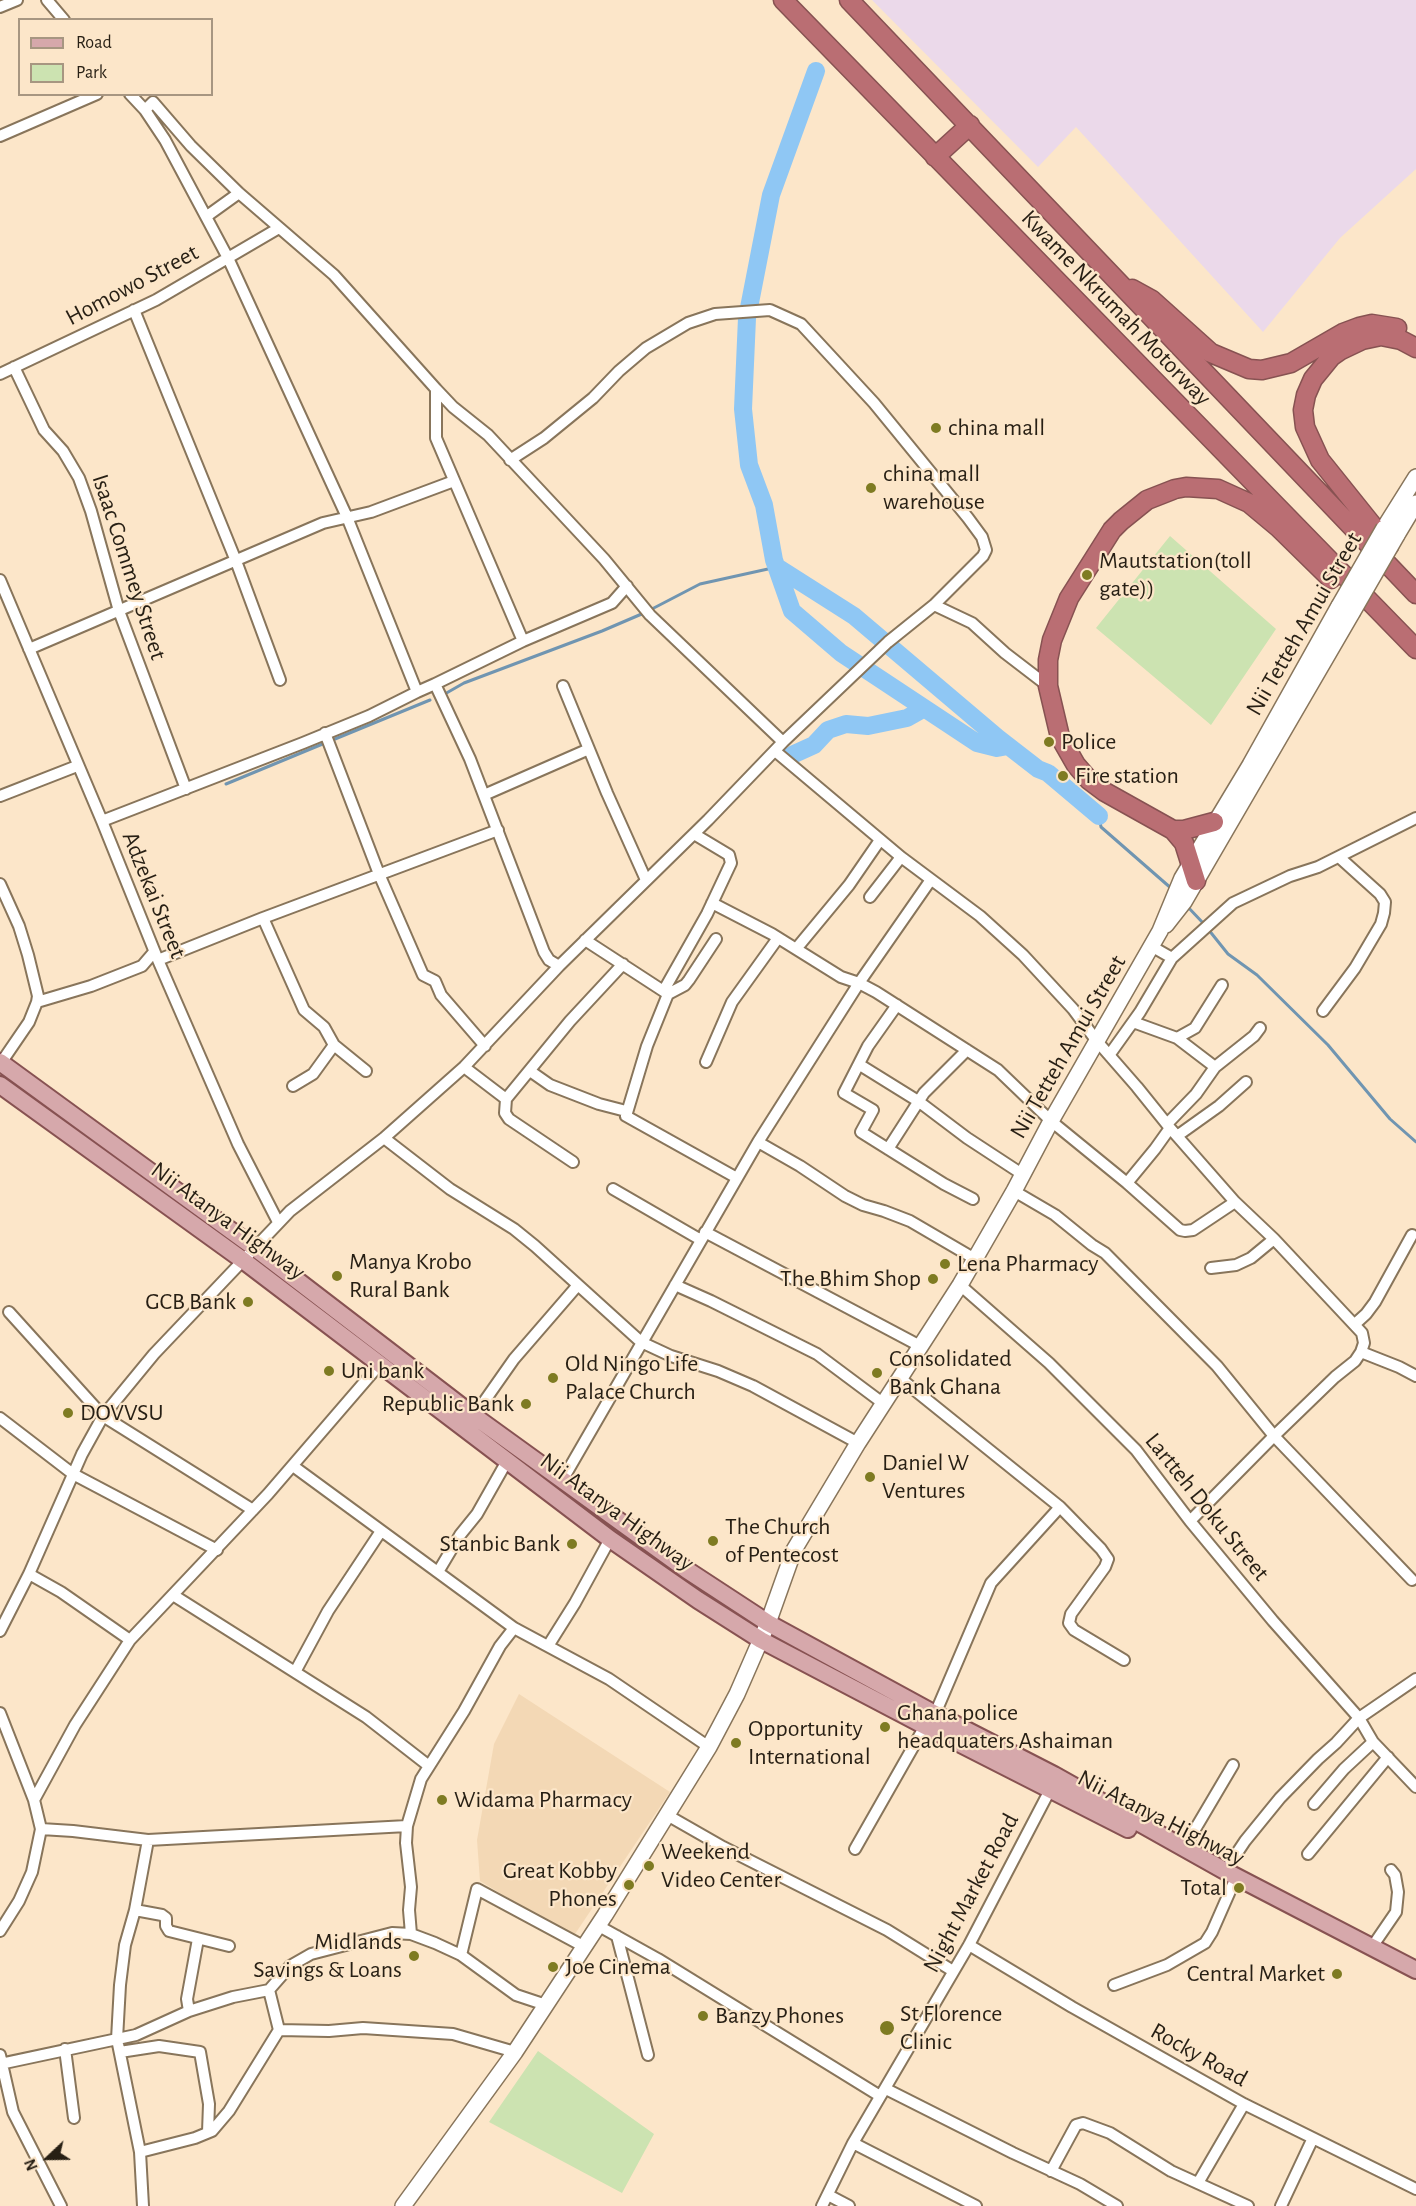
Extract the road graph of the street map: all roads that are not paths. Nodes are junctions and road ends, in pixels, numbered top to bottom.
1 (17, 0) edge
2 (47, 0) edge
3 (783, 0) edge
4 (849, 0) edge
5 (0, 7) edge
6 (62, 18) edge
7 (92, 96) edge
8 (132, 96) edge
9 (145, 110) junction
10 (970, 125) junction
11 (0, 136) edge
12 (935, 157) junction
13 (239, 193) junction
14 (207, 216) junction
15 (279, 228) junction
16 (228, 258) junction
17 (1112, 277) junction
18 (134, 310) junction
19 (1416, 334) edge
20 (1416, 348) edge
21 (14, 367) junction
22 (0, 374) edge
23 (436, 389) junction
24 (510, 460) junction
25 (1416, 477) edge
26 (454, 481) junction
27 (1416, 503) edge
28 (347, 517) junction
29 (1391, 532) junction
30 (236, 561) junction
31 (1416, 577) edge
32 (0, 580) edge
33 (627, 586) junction
34 (1416, 594) edge
35 (934, 605) junction
36 (5, 609) edge
37 (1346, 609) junction
38 (119, 611) junction
39 (523, 641) junction
40 (29, 649) junction
41 (1416, 649) edge
42 (1416, 662) edge
43 (280, 680) dead end
44 (435, 684) junction
45 (563, 686) dead end
46 (1048, 686) junction
47 (417, 692) junction
48 (326, 733) junction
49 (783, 742) junction
50 (589, 749) junction
51 (775, 751) junction
52 (77, 766) junction
53 (186, 789) junction
54 (484, 795) junction
55 (0, 796) edge
56 (1416, 818) edge
57 (102, 821) junction
58 (1214, 822) junction
59 (498, 830) junction
60 (1173, 830) junction
61 (694, 834) junction
62 (880, 840) junction
63 (901, 857) junction
64 (1339, 857) junction
65 (1191, 862) junction
66 (379, 874) junction
67 (646, 880) junction
68 (930, 880) junction
69 (1196, 880) junction
70 (0, 884) edge
71 (870, 897) dead end
72 (712, 903) junction
73 (263, 918) junction
74 (1160, 931) junction
75 (778, 938) junction
76 (716, 939) dead end
77 (585, 940) junction
78 (1151, 946) junction
79 (795, 949) junction
80 (156, 956) junction
81 (1172, 958) junction
82 (623, 964) junction
83 (559, 966) junction
84 (859, 983) junction
85 (1222, 985) dead end
86 (666, 992) junction
87 (38, 1002) junction
88 (897, 1005) junction
89 (1323, 1011) dead end
90 (1133, 1022) junction
91 (1260, 1028) dead end
92 (1176, 1038) junction
93 (1096, 1040) junction
94 (334, 1045) junction
95 (485, 1046) junction
96 (967, 1050) junction
97 (1110, 1054) junction
98 (1, 1062) edge
99 (706, 1062) dead end
100 (860, 1065) junction
101 (464, 1067) junction
102 (1215, 1067) junction
103 (366, 1071) dead end
104 (530, 1071) junction
105 (1246, 1082) dead end
106 (0, 1085) edge
107 (293, 1086) dead end
108 (506, 1099) junction
109 (918, 1101) junction
110 (626, 1111) junction
111 (1051, 1120) junction
112 (1171, 1129) junction
113 (384, 1138) junction
114 (758, 1142) junction
115 (888, 1149) junction
116 (573, 1162) dead end
117 (1022, 1174) junction
118 (737, 1179) junction
119 (1127, 1183) junction
120 (613, 1189) dead end
121 (1014, 1191) junction
122 (972, 1199) dead end
123 (1235, 1202) junction
124 (278, 1222) junction
125 (1412, 1234) dead end
126 (703, 1236) junction
127 (1274, 1239) junction
128 (255, 1248) junction
129 (975, 1259) junction
130 (244, 1261) junction
131 (1211, 1268) dead end
132 (578, 1285) junction
133 (675, 1285) junction
134 (960, 1285) junction
135 (9, 1312) dead end
136 (1356, 1324) junction
137 (641, 1342) junction
138 (922, 1347) junction
139 (1361, 1352) junction
140 (380, 1364) junction
141 (1416, 1376) edge
142 (901, 1379) junction
143 (884, 1404) junction
144 (103, 1416) junction
145 (474, 1416) junction
146 (0, 1418) edge
147 (1274, 1436) junction
148 (858, 1443) junction
149 (507, 1461) junction
150 (293, 1466) junction
151 (73, 1474) junction
152 (563, 1479) junction
153 (1060, 1507) junction
154 (253, 1510) junction
155 (1190, 1521) junction
156 (381, 1531) junction
157 (610, 1539) junction
158 (216, 1550) junction
159 (438, 1572) junction
160 (29, 1574) junction
161 (1412, 1580) dead end
162 (173, 1595) junction
163 (768, 1623) junction
164 (514, 1628) junction
165 (0, 1630) edge
166 (130, 1640) junction
167 (761, 1640) junction
168 (548, 1646) junction
169 (1124, 1660) dead end
170 (295, 1672) junction
171 (1416, 1679) edge
172 (0, 1713) edge
173 (1359, 1718) junction
174 (930, 1720) junction
175 (1373, 1742) junction
176 (709, 1747) junction
177 (1388, 1758) junction
178 (1233, 1765) dead end
179 (429, 1766) junction
180 (1415, 1786) edge
181 (1051, 1788) junction
182 (34, 1800) junction
183 (1314, 1804) dead end
184 (668, 1815) junction
185 (407, 1826) junction
186 (42, 1829) junction
187 (148, 1839) junction
188 (1184, 1848) junction
189 (855, 1849) dead end
190 (1308, 1854) dead end
191 (1391, 1870) dead end
192 (1230, 1876) junction
193 (135, 1910) junction
194 (4, 1919) edge
195 (597, 1925) junction
196 (0, 1931) edge
197 (411, 1934) junction
198 (617, 1936) junction
199 (198, 1939) junction
200 (969, 1945) junction
201 (229, 1946) dead end
202 (583, 1946) junction
203 (1372, 1947) junction
204 (461, 1955) junction
205 (1416, 1970) edge
206 (953, 1971) junction
207 (1416, 1978) edge
208 (1114, 1985) dead end
209 (269, 1990) junction
210 (546, 2005) junction
211 (189, 2011) junction
212 (279, 2030) junction
213 (117, 2039) junction
214 (65, 2049) junction
215 (120, 2052) junction
216 (515, 2052) junction
217 (648, 2055) dead end
218 (1, 2061) edge
219 (883, 2092) junction
220 (1244, 2104) junction
221 (74, 2118) dead end
222 (208, 2132) junction
223 (1313, 2138) junction
224 (853, 2143) junction
225 (140, 2152) junction
226 (1051, 2170) junction
227 (1198, 2183) junction
228 (1416, 2188) edge
229 (828, 2195) junction
230 (61, 2206) edge
231 (143, 2206) edge
232 (403, 2206) edge
233 (822, 2206) edge
234 (849, 2206) edge
235 (976, 2206) edge
236 (1117, 2206) edge
237 (1248, 2206) edge
238 (1281, 2206) edge

1 - 5 street
2 - 6 street
3 - 12 highway, Kwame Nkrumah Motorway
4 - 10 highway, Kwame Nkrumah Motorway
7 - 11 street
8 - 9 street
9 - 13 street
9 - 14 street
10 - 12 highway
10 - 17 highway, Kwame Nkrumah Motorway
12 - 41 highway, Kwame Nkrumah Motorway
13 - 14 street
13 - 15 street
14 - 16 street
15 - 16 street, Homowo Street
15 - 23 street
16 - 18 street, Homowo Street
16 - 28 street
17 - 19 highway
17 - 34 highway, Kwame Nkrumah Motorway
18 - 21 street, Homowo Street
18 - 30 street
20 - 31 highway
21 - 22 street, Homowo Street
21 - 38 street, Isaac Commey Street
23 - 24 street
23 - 26 street
24 - 33 street
24 - 35 street
25 - 29 main road, Nii Tetteh Amui Street
26 - 28 street
26 - 39 street
27 - 29 main road
28 - 30 street
28 - 47 street
29 - 37 main road, Nii Tetteh Amui Street, bridge
30 - 38 street
30 - 43 street
32 - 36 street, Adzekai Street
33 - 39 street
33 - 49 street
35 - 46 street
35 - 49 street
36 - 40 street, Adzekai Street
37 - 58 main road, Nii Tetteh Amui Street
37 - 69 main road
38 - 40 street
38 - 53 street, Isaac Commey Street
39 - 44 street
40 - 52 street, Adzekai Street
42 - 46 highway
44 - 47 street
44 - 54 street
45 - 50 street
46 - 60 highway
47 - 48 street
48 - 53 street
48 - 66 street
49 - 51 street
50 - 54 street
50 - 67 street
51 - 61 street
51 - 62 street
52 - 55 street
52 - 57 street, Adzekai Street
53 - 57 street
54 - 59 street
56 - 64 street
57 - 80 street, Adzekai Street
58 - 60 highway
58 - 65 main road, Nii Tetteh Amui Street
59 - 66 street
59 - 83 street
60 - 65 highway
61 - 67 street
61 - 72 street
62 - 63 street
62 - 79 street
63 - 68 street
63 - 71 street
64 - 81 street
64 - 89 street
65 - 69 highway
65 - 74 main road, Nii Tetteh Amui Street
66 - 73 street
66 - 95 street
67 - 77 street
68 - 84 street
68 - 93 street
69 - 74 main road
70 - 87 street
72 - 75 street
72 - 86 street
73 - 80 street
73 - 94 street
74 - 78 main road, Nii Tetteh Amui Street
75 - 79 street
75 - 99 street
76 - 86 street
77 - 82 street
77 - 83 street
78 - 81 street
78 - 93 main road, Nii Tetteh Amui Street
79 - 84 street
80 - 87 street
80 - 124 street, Adzekai Street
81 - 90 street
82 - 86 street
82 - 104 street
83 - 95 street
84 - 88 street
84 - 114 street
85 - 92 street
86 - 110 street
87 - 98 street
88 - 96 street
88 - 100 street
90 - 92 street
90 - 97 street
91 - 102 street
92 - 102 street
93 - 97 street
93 - 111 main road, Nii Tetteh Amui Street
94 - 103 street
94 - 107 street
95 - 101 street
96 - 109 street
96 - 111 street
97 - 112 street
98 - 128 main road
100 - 109 street
100 - 115 street
101 - 108 street
101 - 113 street
102 - 112 street
104 - 108 street
104 - 110 street
105 - 112 street
106 - 130 main road, Nii Atanya Highway
108 - 116 street
109 - 115 street
109 - 117 street
110 - 118 street
111 - 117 main road, Nii Tetteh Amui Street
111 - 119 street
112 - 119 street
112 - 123 street
113 - 124 street
113 - 132 street
114 - 118 street
114 - 129 street
115 - 122 street
117 - 121 main road, Nii Tetteh Amui Street
118 - 126 street
119 - 123 street
120 - 126 street
121 - 129 main road, Nii Tetteh Amui Street
121 - 147 street
123 - 127 street
124 - 128 street
125 - 136 street
126 - 133 street
126 - 138 street
127 - 131 street
127 - 136 street
128 - 130 street
128 - 145 main road
129 - 134 main road, Nii Tetteh Amui Street
130 - 140 main road, Nii Atanya Highway
130 - 144 street
132 - 137 street
132 - 145 street
133 - 137 street
133 - 143 street
134 - 138 main road, Nii Tetteh Amui Street
134 - 155 street, Lartteh Doku Street
135 - 144 street
136 - 139 street
137 - 148 street
137 - 152 street
138 - 142 main road, Nii Tetteh Amui Street
139 - 141 street
139 - 147 street
140 - 149 main road, Nii Atanya Highway
140 - 150 street
142 - 143 main road, Nii Tetteh Amui Street
142 - 153 street
143 - 148 main road, Nii Tetteh Amui Street
144 - 151 street
144 - 154 street
145 - 152 main road
146 - 151 street
147 - 155 street
147 - 161 street
148 - 163 main road, Nii Tetteh Amui Street
149 - 157 main road, Nii Atanya Highway
149 - 159 street
150 - 154 street
150 - 156 street
151 - 158 street
151 - 160 street
152 - 163 main road
153 - 169 street
153 - 174 street
154 - 158 street
155 - 173 street, Lartteh Doku Street
156 - 159 street
156 - 170 street
157 - 167 main road, Nii Atanya Highway
157 - 168 street
158 - 162 street
159 - 164 street
160 - 165 street
160 - 166 street
162 - 166 street
162 - 170 street
163 - 167 main road, Nii Tetteh Amui Street
163 - 174 main road
164 - 168 street
164 - 179 street
166 - 182 street
167 - 174 main road, Nii Atanya Highway
167 - 176 main road, Nii Tetteh Amui Street
168 - 176 street
170 - 179 street
171 - 173 street
172 - 182 street
173 - 175 street, Lartteh Doku Street
173 - 192 street
174 - 181 main road, Nii Atanya Highway
174 - 188 main road
174 - 189 street
175 - 177 street, Lartteh Doku Street
175 - 183 street
176 - 184 main road, Nii Tetteh Amui Street
177 - 180 street, Lartteh Doku Street
177 - 190 street
178 - 188 street
179 - 185 street
181 - 192 main road, Nii Atanya Highway
181 - 200 street, Night Market Road
182 - 186 street
184 - 195 main road, Nii Tetteh Amui Street
184 - 206 street
185 - 187 street
185 - 197 street
186 - 187 street
186 - 194 street
187 - 193 street
188 - 192 main road
191 - 203 street
192 - 203 main road
192 - 207 main road, Nii Atanya Highway
192 - 208 street
193 - 199 street
193 - 213 street
194 - 196 street
195 - 198 street
195 - 202 main road, Nii Tetteh Amui Street
197 - 204 street
197 - 209 street
198 - 217 street
198 - 219 street
199 - 201 street
199 - 211 street
200 - 206 street, Night Market Road
200 - 220 street, Rocky Road
202 - 204 street
202 - 210 main road, Nii Tetteh Amui Street
203 - 205 main road
204 - 210 street
206 - 219 street, Night Market Road
209 - 211 street
209 - 212 street
210 - 216 main road, Nii Tetteh Amui Street
211 - 213 street
212 - 216 street
212 - 222 street
213 - 214 street
213 - 215 street
214 - 218 street
214 - 221 street
215 - 222 street
215 - 225 street
216 - 232 main road, Nii Tetteh Amui Street
218 - 230 street
219 - 224 street, Night Market Road
219 - 226 street
220 - 223 street, Rocky Road
220 - 227 street
222 - 225 street
223 - 228 street, Rocky Road
223 - 238 street
224 - 229 street, Night Market Road
224 - 235 street
225 - 231 street
226 - 227 street
226 - 236 street
227 - 237 street
229 - 233 street, Night Market Road
229 - 234 street

